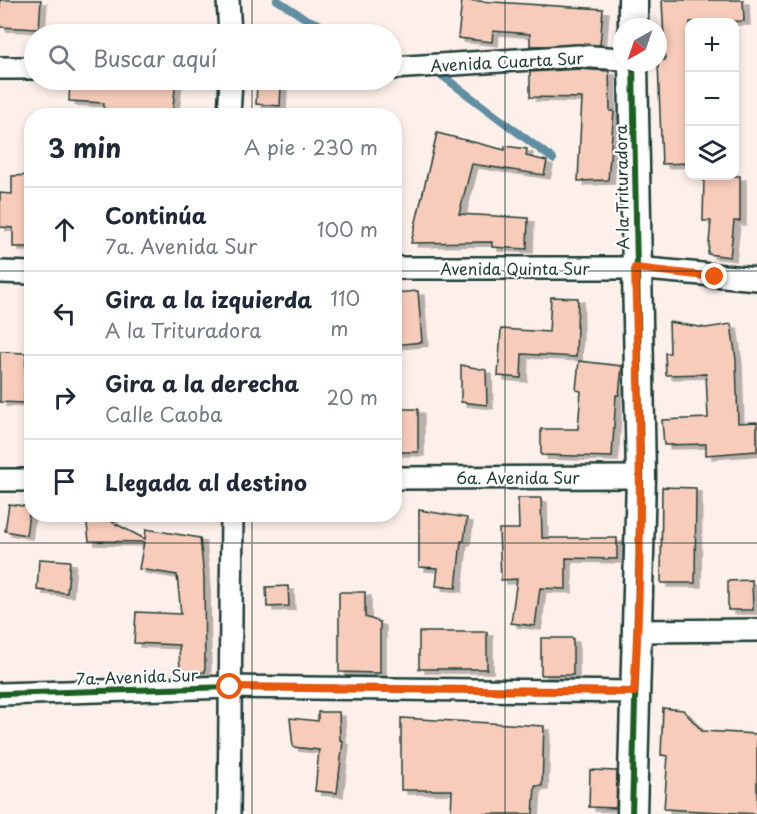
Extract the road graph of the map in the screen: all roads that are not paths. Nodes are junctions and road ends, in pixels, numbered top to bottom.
1 (228, 0) edge
2 (633, 0) edge
3 (633, 18) edge
4 (229, 24) edge
5 (613, 58) edge
6 (402, 67) edge
7 (0, 68) edge
8 (24, 68) edge
9 (633, 72) edge
10 (230, 90) edge
11 (229, 108) edge
12 (402, 268) edge
13 (635, 268) junction
14 (0, 272) edge
15 (24, 273) edge
16 (757, 279) edge
17 (641, 477) junction
18 (402, 478) edge
19 (0, 480) edge
20 (24, 480) edge
21 (232, 522) edge
22 (757, 630) edge
23 (638, 631) junction
24 (230, 687) junction
25 (634, 692) junction
26 (0, 694) edge
27 (229, 814) edge
28 (632, 814) edge

1 - 4 street
2 - 3 street
5 - 6 street, Avenida Cuarta Sur
7 - 8 street
9 - 13 street, A la Trituradora
10 - 11 street
12 - 13 street, Avenida Quinta Sur
13 - 16 street, Avenida Quinta Sur
13 - 17 street, A la Trituradora
14 - 15 street
17 - 18 street, 6a. Avenida Sur
17 - 23 street, A la Trituradora
19 - 20 street
21 - 24 street
22 - 23 street
23 - 25 street, A la Trituradora
24 - 25 street, 7a. Avenida Sur
24 - 26 street, 7a. Avenida Sur
24 - 27 street
25 - 28 street, A la Trituradora

